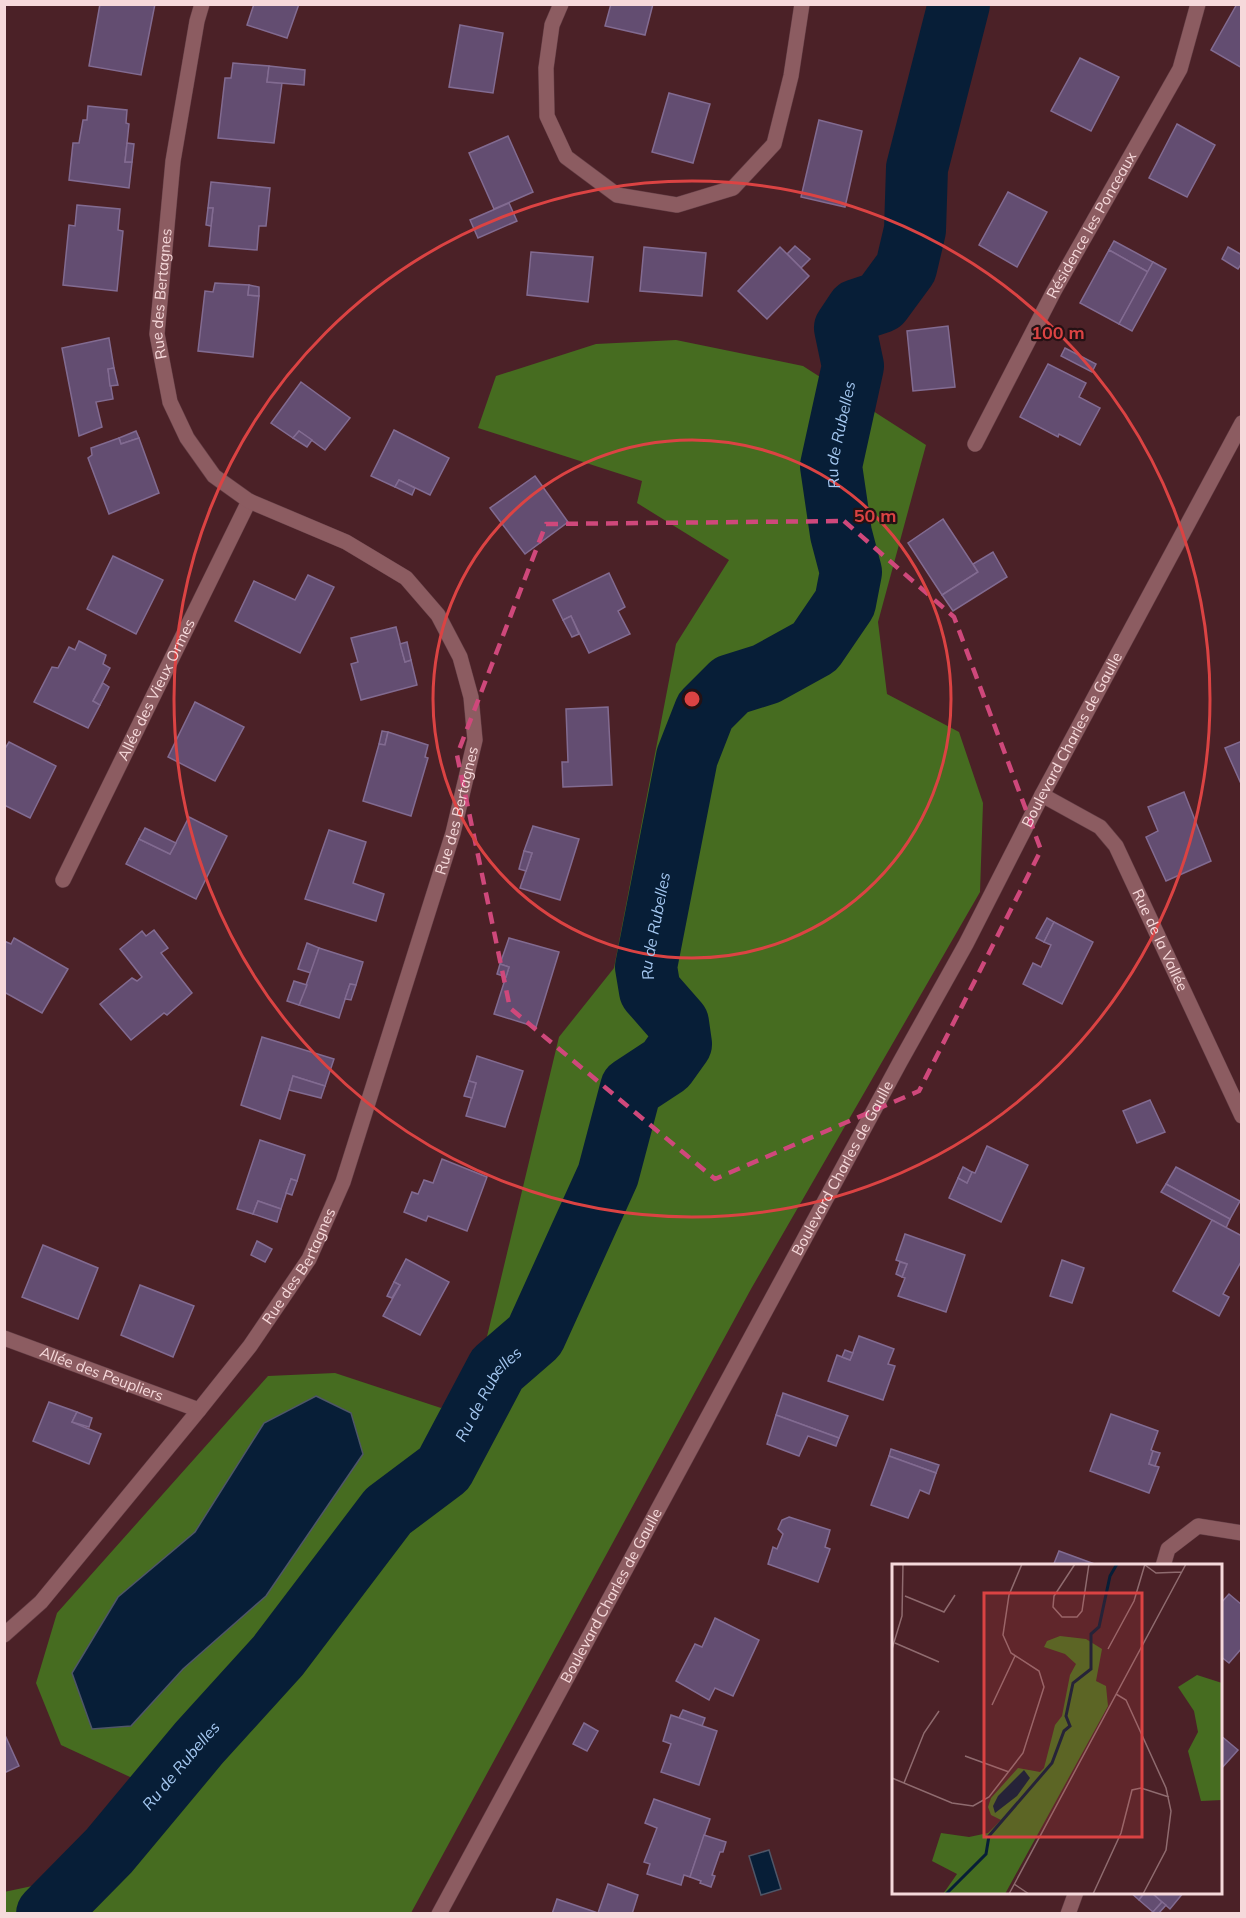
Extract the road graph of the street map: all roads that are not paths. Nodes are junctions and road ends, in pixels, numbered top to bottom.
1 (202, 4) edge
2 (561, 4) edge
3 (802, 4) edge
4 (1198, 4) edge
5 (1242, 423) edge
6 (975, 444) dead end
7 (249, 501) junction
8 (1042, 795) junction
9 (63, 880) dead end
10 (1242, 1116) edge
11 (4, 1338) edge
12 (199, 1410) junction
13 (1242, 1533) edge
14 (1164, 1564) edge
15 (4, 1635) edge
16 (1076, 1894) edge
17 (439, 1914) edge
18 (1068, 1914) edge

1 - 7 street, Rue des Bertagnes
2 - 3 street
4 - 6 street, Résidence les Ponceaux
5 - 8 street, Boulevard Charles de Gaulle
7 - 9 street, Allée des Vieux Ormes
7 - 12 street, Rue des Bertagnes
8 - 10 street, Rue de la Vallée
8 - 17 street, Boulevard Charles de Gaulle
11 - 12 street, Allée des Peupliers
12 - 15 street, Rue des Bertagnes
13 - 14 street
16 - 18 street

